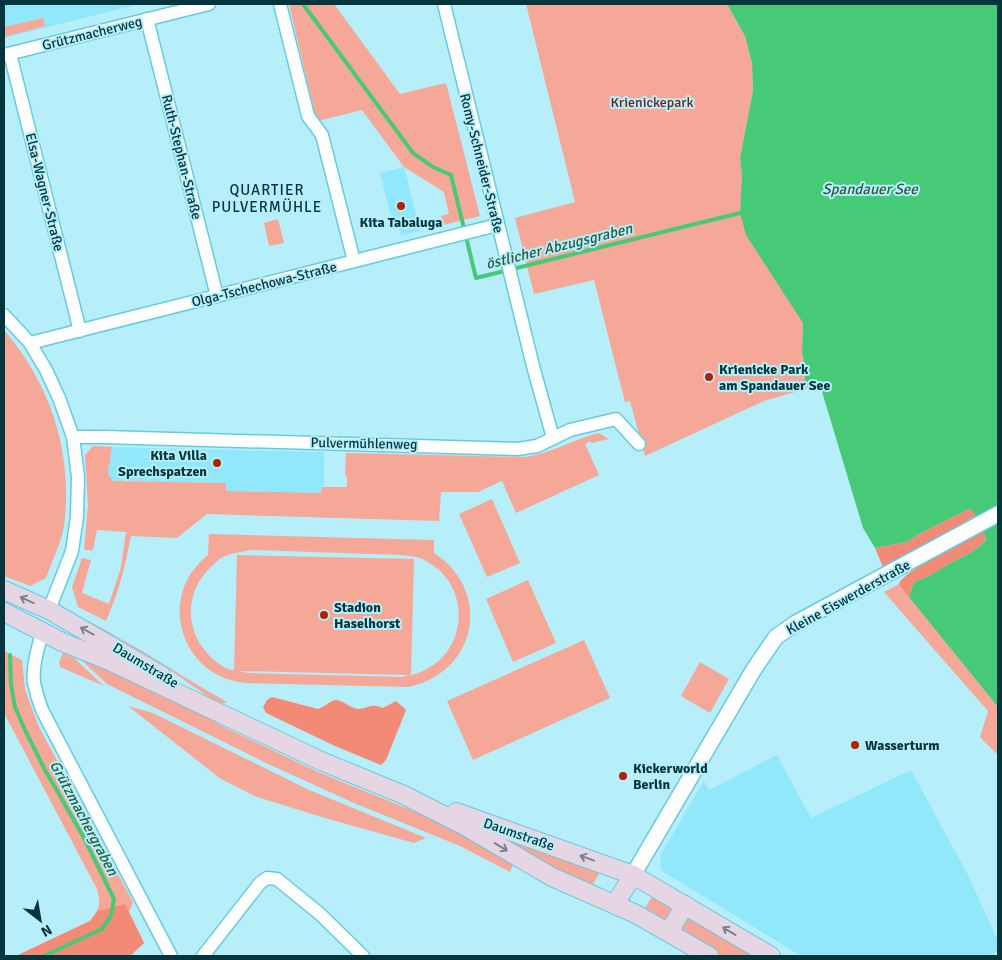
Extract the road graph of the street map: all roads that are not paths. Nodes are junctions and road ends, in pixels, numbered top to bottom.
1 (209, 4) edge
2 (280, 4) edge
3 (444, 4) edge
4 (147, 19) junction
5 (7, 55) edge
6 (497, 225) junction
7 (354, 261) junction
8 (217, 296) junction
9 (4, 315) edge
10 (80, 330) junction
11 (30, 343) junction
12 (73, 437) junction
13 (553, 438) junction
14 (639, 444) dead end
15 (998, 514) edge
16 (4, 590) edge
17 (49, 610) junction
18 (4, 612) edge
19 (42, 632) junction
20 (241, 723) junction
21 (404, 795) junction
22 (633, 874) junction
23 (615, 904) junction
24 (685, 905) junction
25 (669, 932) junction
26 (171, 956) edge
27 (203, 956) edge
28 (363, 956) edge
29 (709, 956) edge
30 (771, 956) edge

1 - 4 street, Grützmacherweg
2 - 7 street
3 - 6 street, Romy-Schneider-Straße
4 - 5 street, Grützmacherweg
4 - 8 street, Ruth-Stephan-Straße
5 - 10 street, Elsa-Wagner-Straße
6 - 7 street, Olga-Tschechowa-Straße
6 - 13 street, Romy-Schneider-Straße
7 - 8 street, Olga-Tschechowa-Straße
8 - 10 street, Olga-Tschechowa-Straße
9 - 11 street
10 - 11 street, Olga-Tschechowa-Straße
11 - 12 street
12 - 13 street, Pulvermühlenweg
12 - 17 street
13 - 14 street, Pulvermühlenweg
15 - 22 street, Kleine Eiswerderstraße
17 -> 16 main road, Daumstraße
17 - 19 main road
20 -> 17 main road, Daumstraße
18 - 19 main road, Daumstraße
19 - 20 main road, Daumstraße
19 - 26 street
20 - 21 main road, Daumstraße
22 -> 21 main road, Daumstraße
21 -> 23 main road, Daumstraße
22 - 23 main road
22 - 24 main road, Daumstraße
23 - 25 main road, Daumstraße
24 - 25 main road
30 -> 24 main road, Daumstraße
25 - 29 main road, Daumstraße
27 - 28 street

